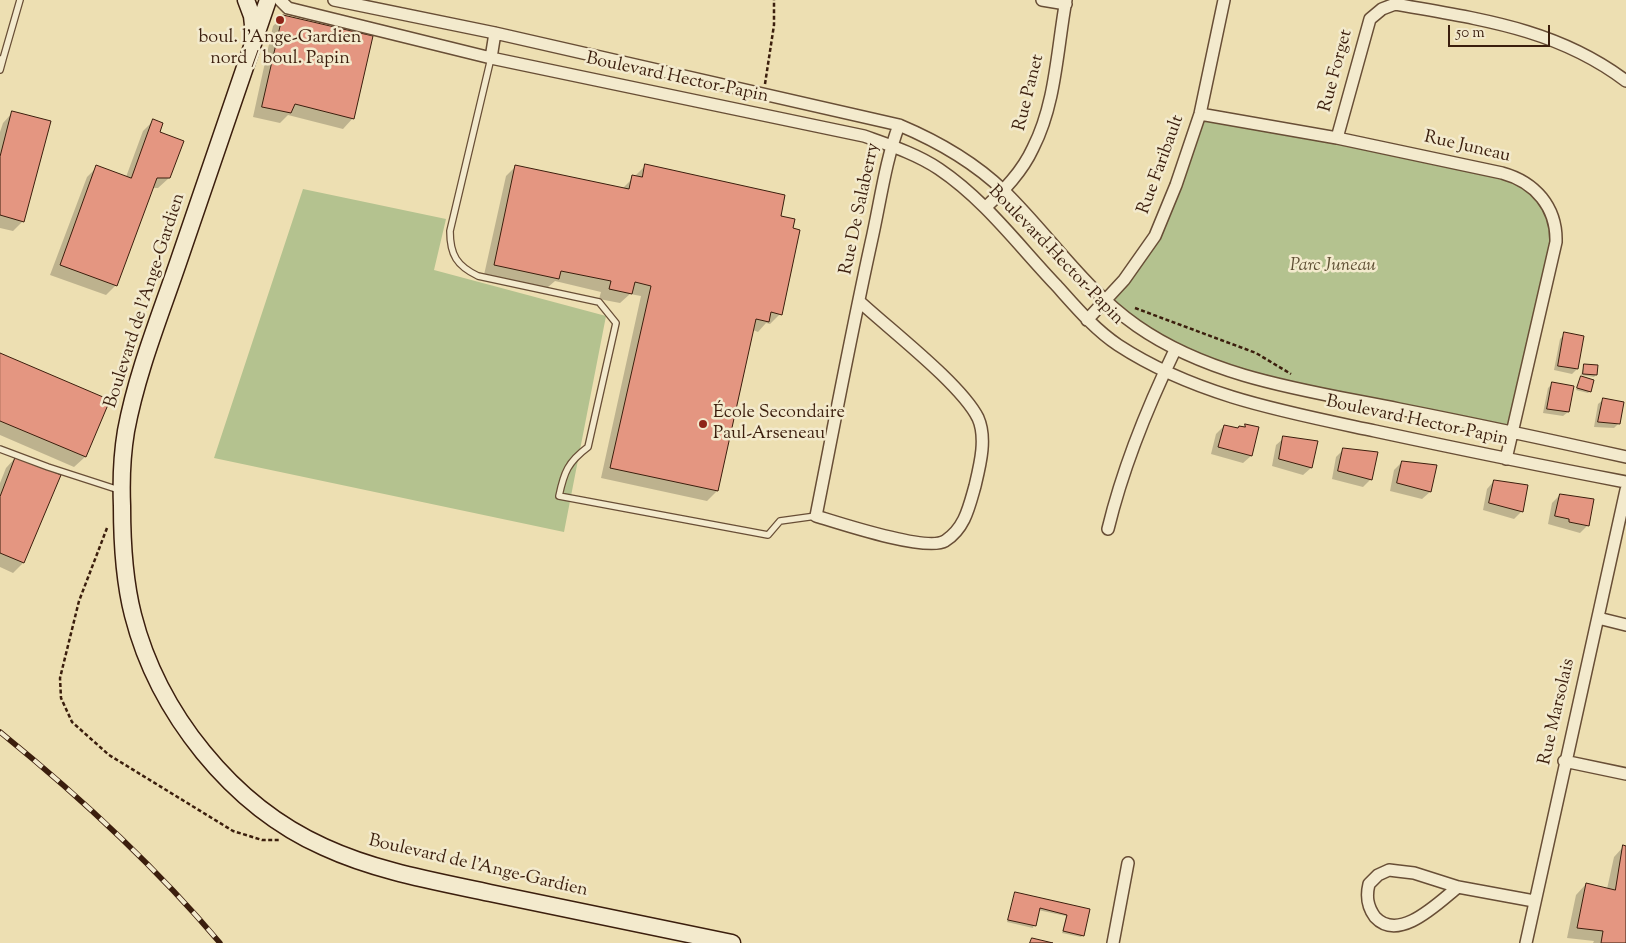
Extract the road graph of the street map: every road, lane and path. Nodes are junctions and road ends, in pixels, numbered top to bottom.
1 (20, 0) edge
2 (246, 0) edge
3 (268, 0) edge
4 (280, 0) edge
5 (334, 0) edge
6 (774, 0) edge
7 (1042, 0) edge
8 (1224, 0) edge
9 (1066, 2) edge
10 (495, 33) junction
11 (254, 40) junction
12 (491, 58) junction
13 (1, 59) edge
14 (0, 70) edge
15 (1626, 81) edge
16 (762, 92) junction
17 (1200, 114) junction
18 (899, 125) junction
19 (1337, 138) junction
20 (891, 146) junction
21 (1003, 190) junction
22 (986, 207) junction
23 (1104, 301) junction
24 (858, 302) junction
25 (1128, 306) dead end
26 (1088, 320) junction
27 (1175, 350) junction
28 (1164, 372) junction
29 (1298, 377) dead end
30 (1514, 432) junction
31 (0, 449) edge
32 (1626, 457) edge
33 (1506, 459) junction
34 (1626, 482) edge
35 (1626, 490) edge
36 (122, 491) junction
37 (816, 516) junction
38 (107, 528) dead end
39 (1108, 529) dead end
40 (1598, 618) junction
41 (1626, 625) edge
42 (1564, 761) junction
43 (1626, 774) edge
44 (282, 840) dead end
45 (1128, 863) dead end
46 (1458, 886) junction
47 (1534, 901) junction
48 (732, 943) edge
49 (1113, 943) edge
50 (1526, 943) edge

1 - 13 lane
2 - 11 main road
3 - 11 main road, Boulevard de l'Ange-Gardien
4 - 12 street, Boulevard Hector-Papin
5 - 10 street, Boulevard Hector-Papin
6 - 16 path
7 - 9 street
8 - 17 street, Rue Faribault
9 - 21 street, Rue Panet
10 - 12 street
10 - 16 street, Boulevard Hector-Papin
11 - 36 main road, Boulevard de l'Ange-Gardien
12 - 20 street, Boulevard Hector-Papin
12 - 37 lane
13 - 14 lane
15 - 19 street, Rue Forget
16 - 18 street, Boulevard Hector-Papin
17 - 19 street, Rue Juneau
17 - 23 street, Rue Faribault
18 - 20 street, Rue De Salaberry
18 - 21 street, Boulevard Hector-Papin
19 - 30 street, Rue Juneau
20 - 22 street, Boulevard Hector-Papin
20 - 24 street, Rue De Salaberry
21 - 22 street, Rue Panet
21 - 23 street, Boulevard Hector-Papin
22 - 26 street, Boulevard Hector-Papin
23 - 26 street, Rue Faribault
23 - 27 street, Boulevard Hector-Papin
24 - 37 street, Rue De Salaberry
24 - 37 street, Rue De Salaberry
25 - 29 path
26 - 28 street, Boulevard Hector-Papin
27 - 28 street
27 - 30 street, Boulevard Hector-Papin
28 - 33 street, Boulevard Hector-Papin
28 - 39 street
30 - 32 street, Boulevard Hector-Papin
30 - 33 street, Rue Juneau
31 - 36 lane
33 - 34 street, Boulevard Hector-Papin
35 - 40 street, Rue Marsolais
36 - 48 main road, Boulevard de l'Ange-Gardien
38 - 44 path
40 - 41 street
40 - 42 street, Rue Marsolais
42 - 43 street
42 - 47 street, Rue Marsolais
45 - 49 street
46 - 46 street
46 - 47 street
47 - 50 street, Rue Marsolais

